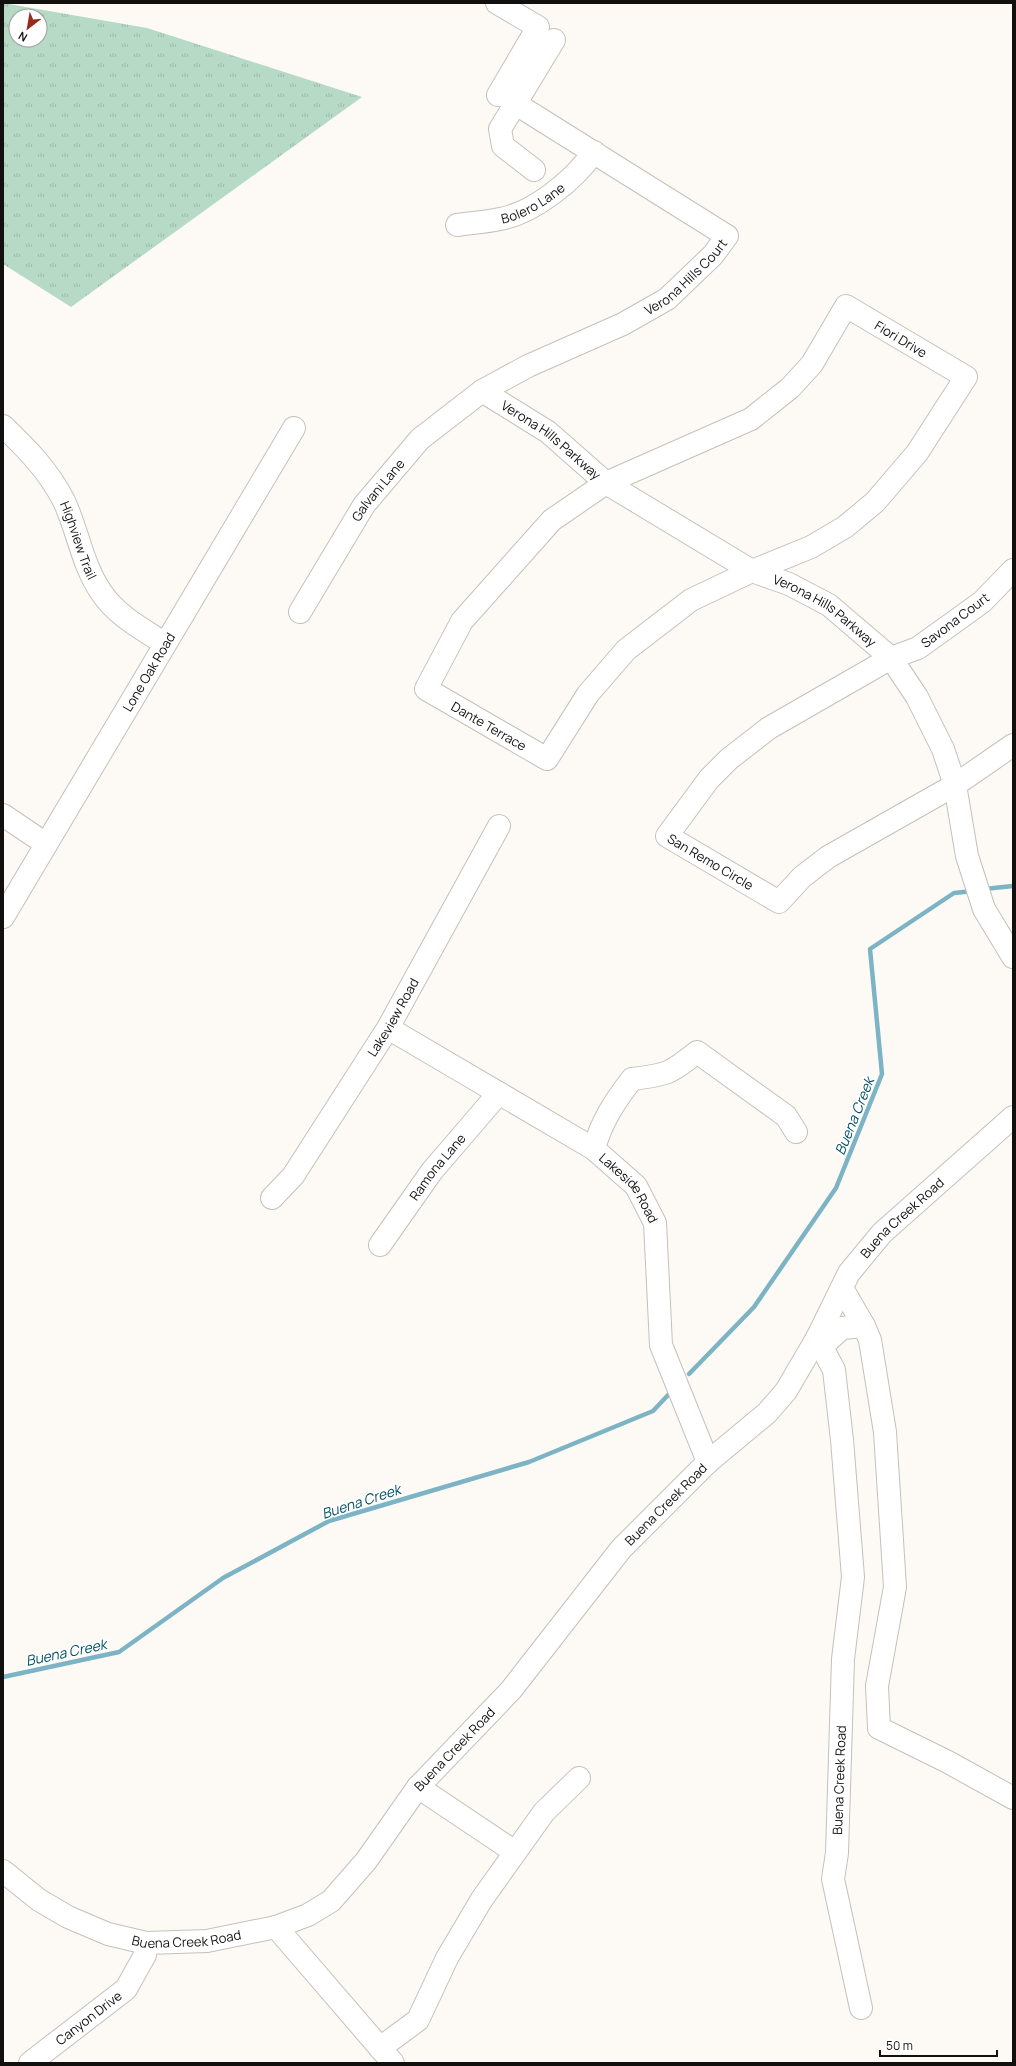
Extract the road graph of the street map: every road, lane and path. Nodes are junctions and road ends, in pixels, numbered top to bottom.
1 (497, 3) edge
2 (554, 40) dead end
3 (507, 100) junction
4 (594, 152) junction
5 (534, 170) dead end
6 (456, 225) dead end
7 (482, 391) junction
8 (3, 426) edge
9 (294, 428) dead end
10 (606, 483) junction
11 (1013, 570) edge
12 (752, 571) junction
13 (300, 612) dead end
14 (164, 643) junction
15 (891, 658) junction
16 (1013, 746) edge
17 (955, 785) junction
18 (3, 816) edge
19 (499, 826) dead end
20 (46, 844) junction
21 (3, 917) edge
22 (1013, 957) edge
23 (388, 1028) junction
24 (499, 1092) junction
25 (1010, 1126) edge
26 (796, 1132) dead end
27 (594, 1149) junction
28 (272, 1198) dead end
29 (380, 1245) dead end
30 (842, 1288) junction
31 (864, 1326) junction
32 (819, 1342) junction
33 (708, 1462) junction
34 (578, 1778) dead end
35 (418, 1787) junction
36 (1013, 1798) edge
37 (516, 1852) junction
38 (3, 1872) edge
39 (276, 1927) junction
40 (146, 1943) junction
41 (861, 2008) dead end
42 (386, 2056) edge
43 (30, 2063) edge

1 - 3 street
2 - 3 street
3 - 4 street, Verona Hills Court
3 - 5 street
4 - 6 street, Bolero Lane
4 - 7 street, Verona Hills Court
7 - 10 street, Verona Hills Parkway
7 - 13 street, Galvani Lane
8 - 14 street, Highview Trail
9 - 14 street, Lone Oak Road
10 - 12 street, Verona Hills Parkway
10 - 12 street, Dante Terrace
10 - 12 street, Fiori Drive
11 - 15 street, Savona Court
12 - 15 street, Verona Hills Parkway
14 - 20 street, Lone Oak Road
15 - 17 street, Verona Hills Parkway
15 - 17 street, San Remo Circle
16 - 17 street
17 - 22 street, Verona Hills Parkway
18 - 20 street
19 - 23 street, Lakeview Road
20 - 21 street, Lone Oak Road
23 - 24 street, Lakeside Road
23 - 28 street, Lakeview Road
24 - 27 street, Lakeside Road
24 - 29 street, Ramona Lane
25 - 30 street, Buena Creek Road
26 - 27 street
27 - 33 street, Lakeside Road
30 - 31 street
30 - 32 street, Buena Creek Road
31 - 32 street
31 - 36 street
32 - 33 street, Buena Creek Road
32 - 41 street, Buena Creek Road
33 - 35 street, Buena Creek Road
34 - 37 street
35 - 37 street
35 - 39 street, Buena Creek Road
37 - 42 street
38 - 40 street, Buena Creek Road
39 - 40 street, Buena Creek Road
39 - 42 street
40 - 43 street, Canyon Drive

